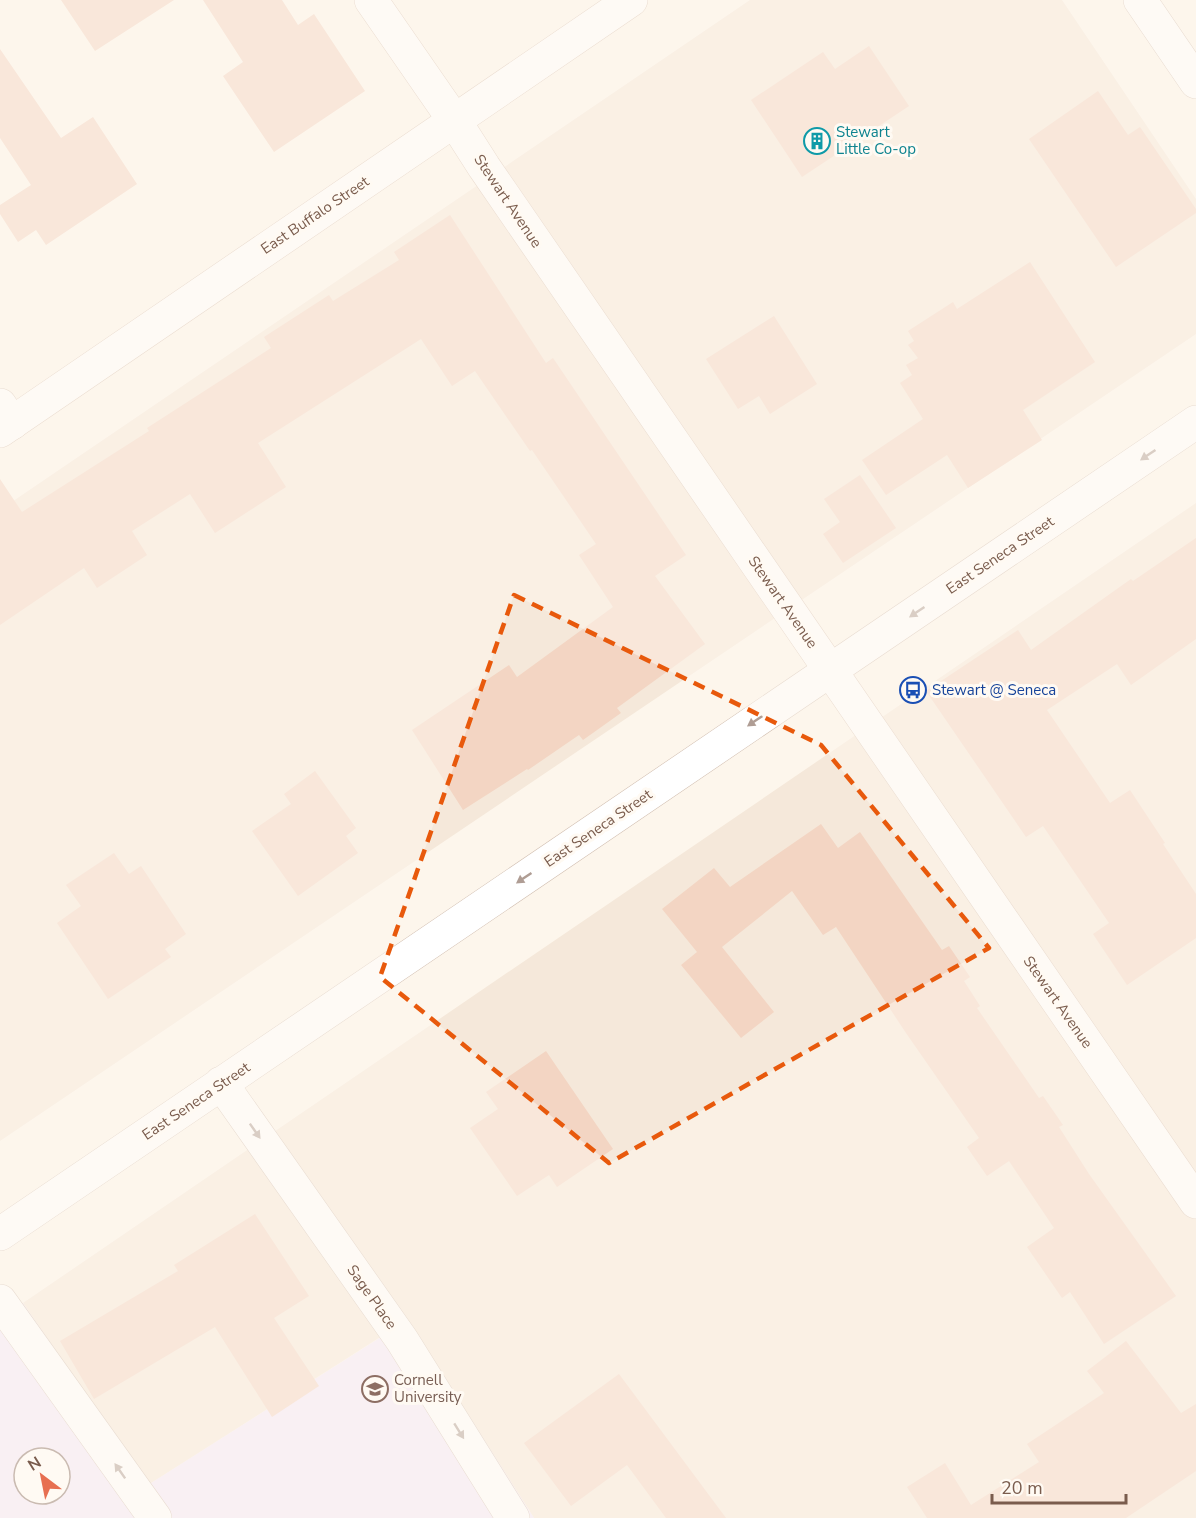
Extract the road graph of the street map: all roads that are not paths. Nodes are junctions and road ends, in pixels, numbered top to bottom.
1 (371, 0) edge
2 (631, 0) edge
3 (1140, 0) edge
4 (1196, 82) edge
5 (454, 120) junction
6 (4, 420) edge
7 (1196, 422) edge
8 (831, 671) junction
9 (221, 1083) junction
10 (1196, 1202) edge
11 (0, 1234) edge
12 (0, 1301) edge
13 (155, 1518) edge
14 (513, 1518) edge

1 - 5 street, Stewart Avenue
2 - 5 street, East Buffalo Street
3 - 4 street
5 - 6 street, East Buffalo Street
5 - 8 street, Stewart Avenue
7 -> 8 street, East Seneca Street
8 -> 9 street, East Seneca Street
8 - 10 street, Stewart Avenue
9 - 11 street, East Seneca Street
9 -> 14 street, Sage Place
13 -> 12 street

